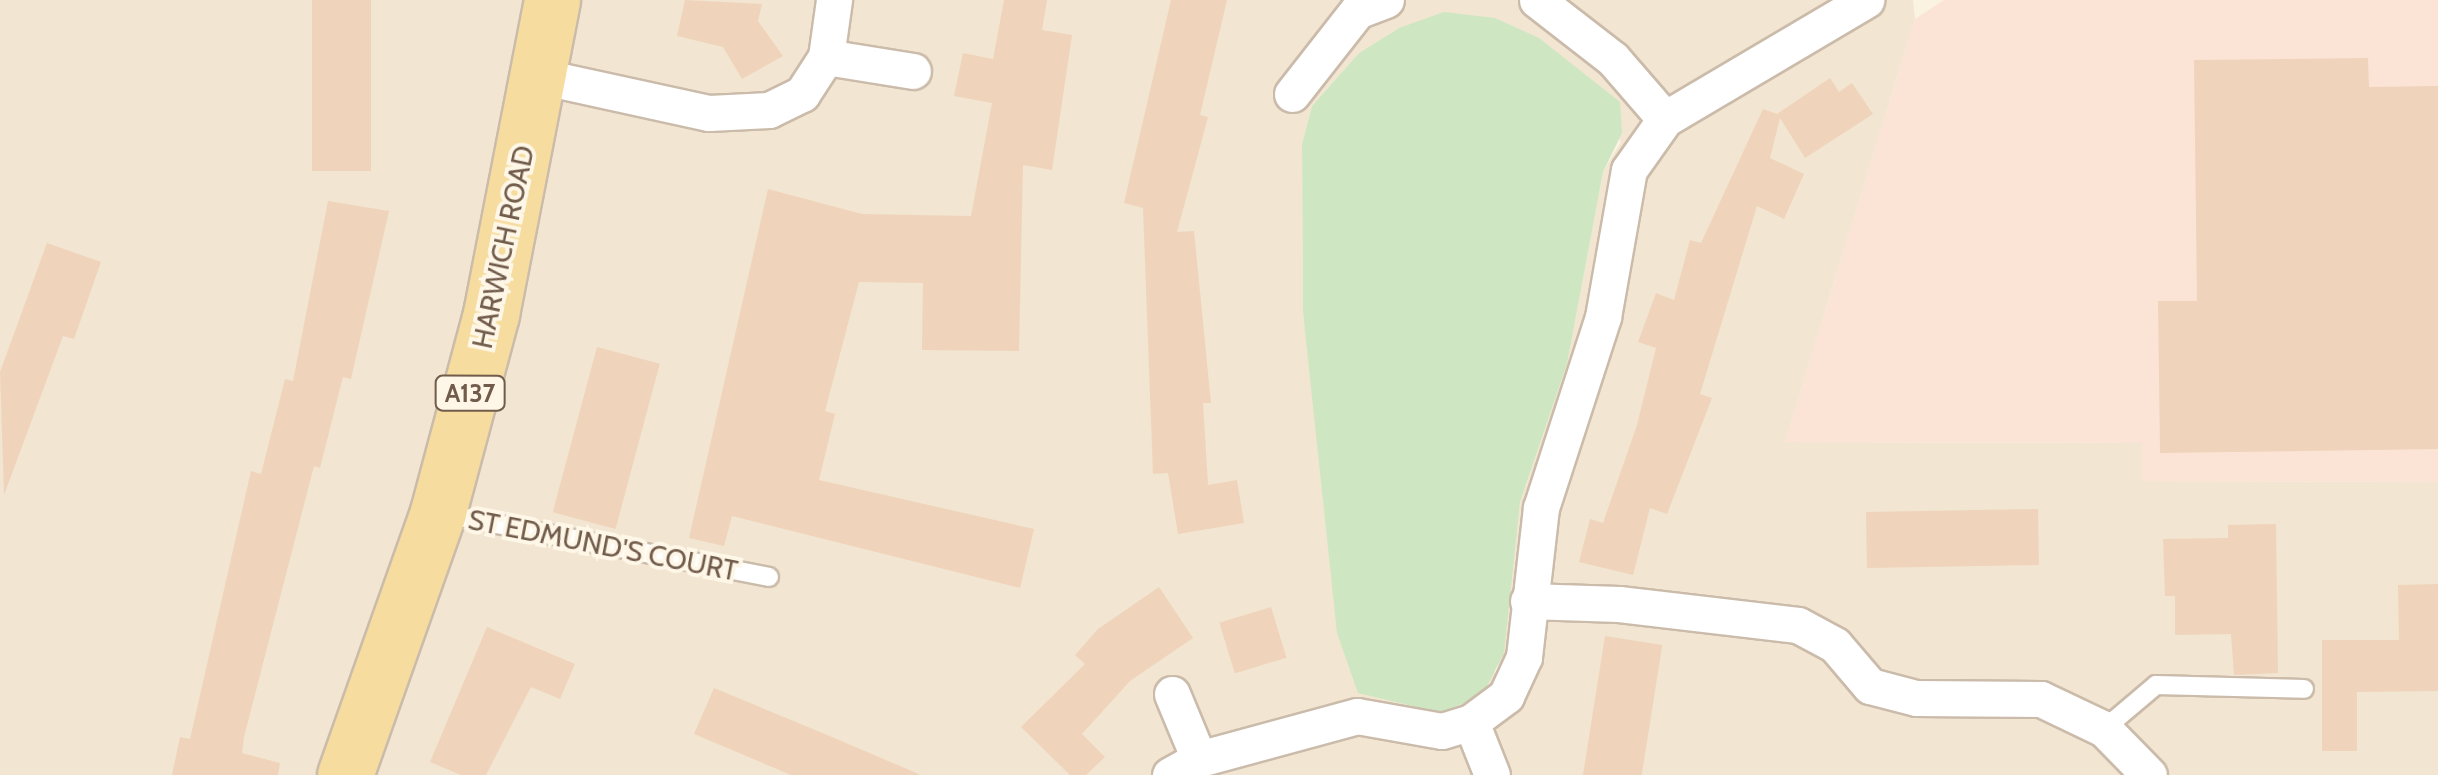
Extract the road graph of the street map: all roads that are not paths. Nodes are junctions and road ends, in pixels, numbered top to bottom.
1 (552, 0) edge
2 (834, 0) edge
3 (1536, 0) edge
4 (1866, 0) edge
5 (1364, 4) edge
6 (826, 57) junction
7 (913, 71) dead end
8 (539, 76) junction
9 (1292, 94) dead end
10 (1665, 119) junction
11 (438, 512) junction
12 (769, 578) dead end
13 (1528, 601) junction
14 (2304, 689) dead end
15 (1172, 694) dead end
16 (1471, 722) junction
17 (2104, 729) junction
18 (1184, 767) edge
19 (346, 775) edge
20 (1492, 775) edge
21 (2149, 775) edge

1 - 8 main road, HARWICH ROAD / A137
2 - 6 street
3 - 10 street
4 - 10 street
5 - 9 street
6 - 7 street
6 - 8 street
8 - 11 main road, HARWICH ROAD / A137
10 - 13 street
11 - 12 lane, ST EDMUND'S COURT
11 - 19 main road, HARWICH ROAD / A137
13 - 16 street
13 - 17 street
14 - 17 lane
15 - 18 street
16 - 18 street
16 - 20 street
17 - 21 street

